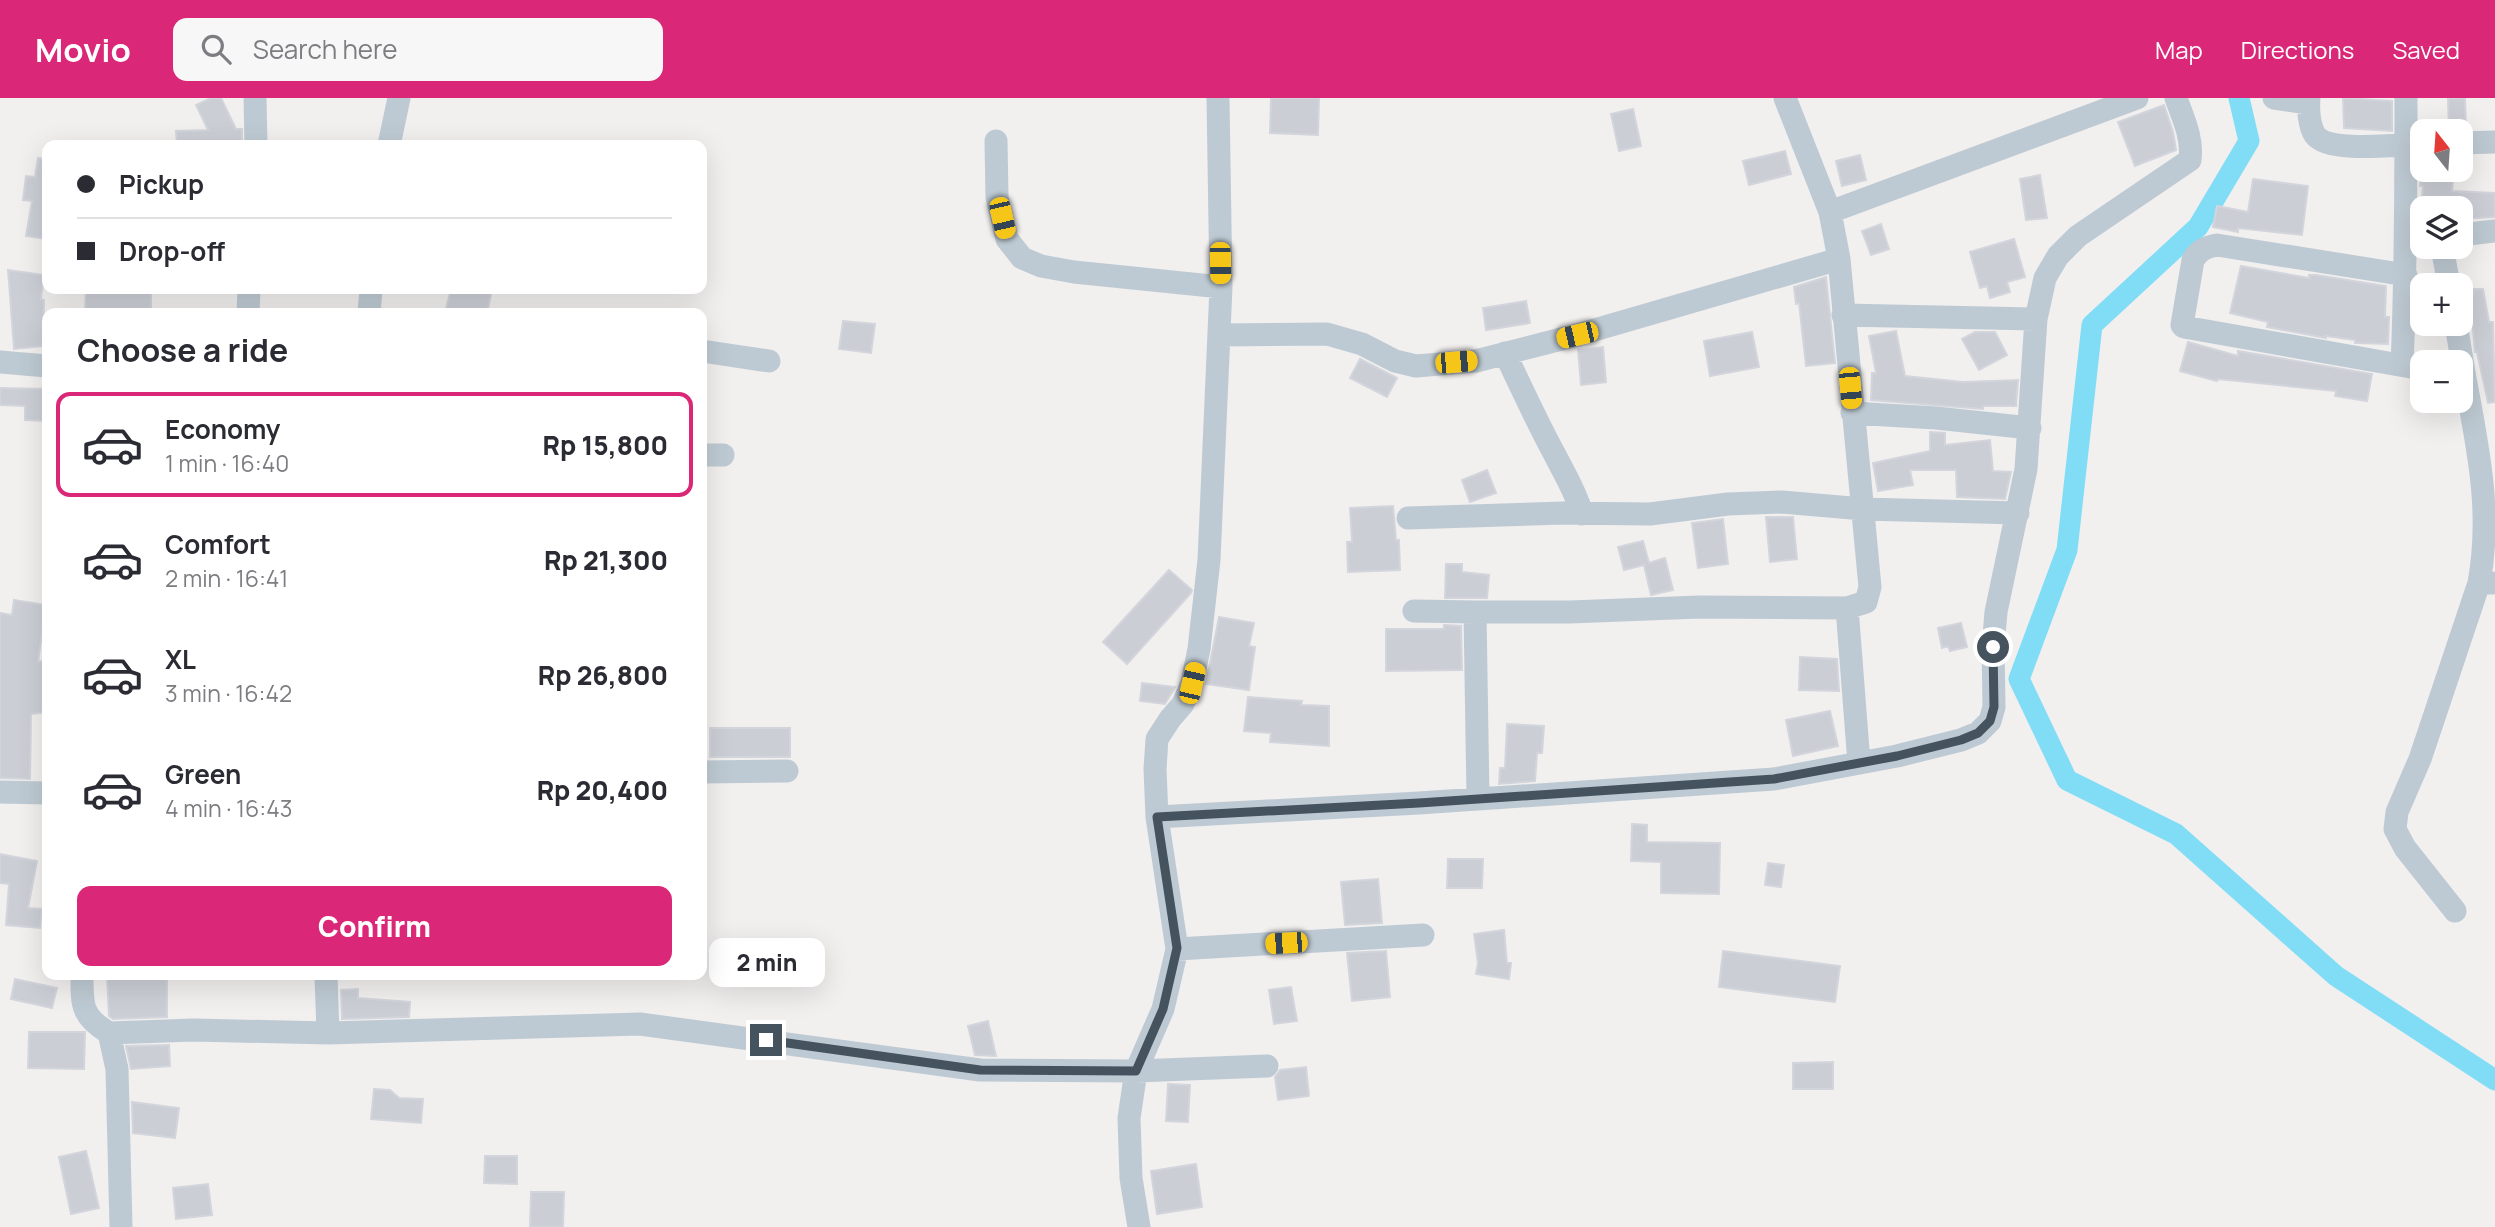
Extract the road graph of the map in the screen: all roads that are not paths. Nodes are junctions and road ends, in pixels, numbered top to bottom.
1 (255, 98) edge
2 (399, 98) edge
3 (1218, 98) edge
4 (1785, 98) edge
5 (2137, 98) edge
6 (2176, 98) edge
7 (2274, 98) edge
8 (2406, 98) edge
9 (2308, 100) edge
10 (2410, 121) edge
11 (256, 140) edge
12 (391, 140) edge
13 (996, 141) dead end
14 (2495, 142) edge
15 (2473, 143) edge
16 (2410, 144) edge
17 (1830, 212) junction
18 (2495, 231) edge
19 (2473, 234) edge
20 (2410, 256) edge
21 (1839, 259) junction
22 (2406, 275) junction
23 (1221, 287) junction
24 (1843, 315) junction
25 (2036, 319) junction
26 (1219, 335) junction
27 (2411, 350) edge
28 (707, 352) edge
29 (1505, 353) junction
30 (769, 361) dead end
31 (0, 362) edge
32 (42, 366) edge
33 (2410, 367) edge
34 (1852, 413) junction
35 (2470, 413) edge
36 (2030, 428) junction
37 (2490, 506) edge
38 (1863, 509) junction
39 (2018, 513) junction
40 (1582, 514) junction
41 (1408, 518) dead end
42 (2487, 583) edge
43 (1847, 608) junction
44 (1414, 611) dead end
45 (1475, 612) junction
46 (1859, 763) junction
47 (787, 771) dead end
48 (707, 772) edge
49 (0, 792) edge
50 (42, 793) edge
51 (1478, 798) junction
52 (1157, 817) junction
53 (2455, 911) dead end
54 (1423, 935) dead end
55 (1177, 948) junction
56 (82, 980) edge
57 (326, 980) edge
58 (109, 1033) junction
59 (328, 1033) junction
60 (1267, 1066) dead end
61 (1136, 1071) junction
62 (121, 1227) edge
63 (1139, 1227) edge

1 - 11 street
2 - 12 street
3 - 23 street
4 - 17 street
5 - 17 street
6 - 25 street
7 - 9 street
8 - 10 street
9 - 16 street
13 - 23 street
14 - 15 street
17 - 21 street
18 - 19 street
20 - 22 street
21 - 24 street
21 - 29 street
22 - 27 street
22 - 33 street
23 - 26 street
24 - 25 street
24 - 34 street
25 - 36 street
26 - 29 street
26 - 52 street
28 - 30 street
29 - 40 street
31 - 32 street
34 - 36 street
34 - 38 street
35 - 37 street
36 - 39 street
37 - 42 street
38 - 39 street
38 - 40 street
38 - 43 street
39 - 46 street
40 - 41 street
42 - 53 street
43 - 45 street
43 - 46 street
44 - 45 street
45 - 51 street
46 - 51 street
47 - 48 street
49 - 50 street
51 - 52 street
52 - 55 street
54 - 55 street
55 - 61 street
56 - 58 street
57 - 59 street
58 - 59 street
58 - 62 street
59 - 61 street
60 - 61 street
61 - 63 street

